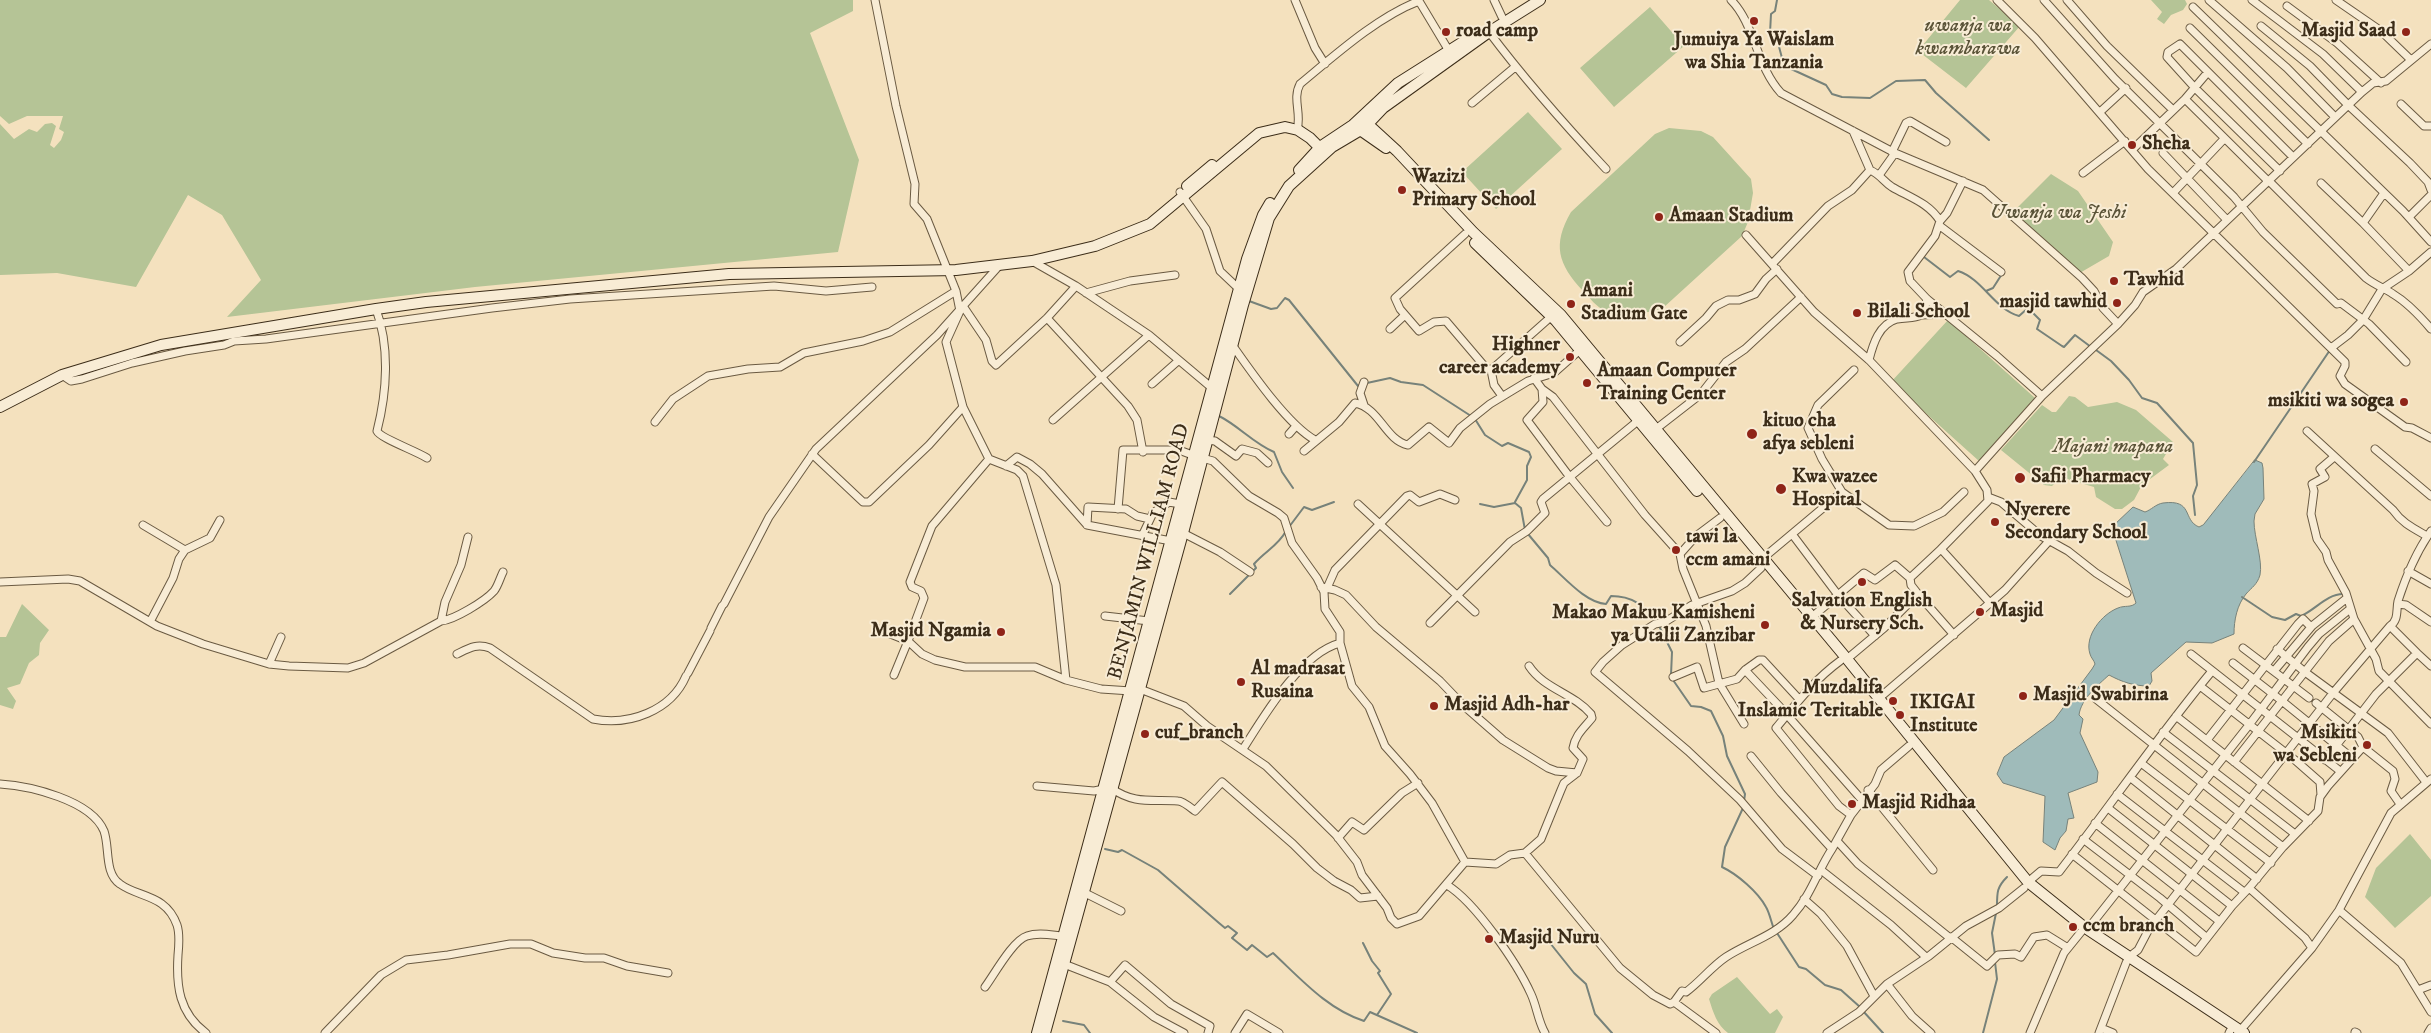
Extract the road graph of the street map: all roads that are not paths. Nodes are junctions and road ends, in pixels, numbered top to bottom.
1 (875, 0) edge
2 (1295, 0) edge
3 (1494, 0) edge
4 (1528, 0) edge
5 (1540, 0) edge
6 (1730, 0) edge
7 (1997, 0) edge
8 (2044, 0) edge
9 (2067, 0) edge
10 (2209, 0) edge
11 (2252, 0) edge
12 (2336, 0) edge
13 (1415, 1) edge
14 (2287, 6) dead end
15 (2193, 8) dead end
16 (1502, 17) junction
17 (2261, 26) dead end
18 (2190, 28) dead end
19 (1489, 32) junction
20 (2431, 44) edge
21 (1449, 51) junction
22 (2411, 60) junction
23 (1325, 64) junction
24 (1516, 67) junction
25 (2208, 72) junction
26 (2381, 83) junction
27 (2126, 88) junction
28 (2195, 88) junction
29 (2362, 92) junction
30 (2185, 99) junction
31 (1472, 103) dead end
32 (2401, 104) dead end
33 (2348, 105) junction
34 (2173, 110) junction
35 (2100, 112) junction
36 (2335, 117) junction
37 (2160, 123) junction
38 (1361, 124) junction
39 (2431, 126) edge
40 (1298, 127) junction
41 (1853, 131) junction
42 (2321, 132) junction
43 (2224, 139) junction
44 (1946, 142) dead end
45 (2125, 142) junction
46 (2308, 144) junction
47 (1325, 148) junction
48 (2132, 150) junction
49 (1893, 152) junction
50 (2163, 153) dead end
51 (2294, 157) junction
52 (2201, 165) junction
53 (1606, 169) dead end
54 (1870, 170) junction
55 (2280, 170) junction
56 (2083, 173) dead end
57 (1880, 174) junction
58 (2188, 178) junction
59 (1963, 181) junction
60 (2269, 182) junction
61 (2321, 183) dead end
62 (2431, 190) edge
63 (2173, 193) junction
64 (2384, 193) junction
65 (1182, 194) junction
66 (2431, 195) edge
67 (2242, 207) junction
68 (2409, 217) junction
69 (2227, 220) junction
70 (2364, 223) junction
71 (1940, 224) junction
72 (1465, 234) junction
73 (2213, 234) junction
74 (1746, 235) dead end
75 (2431, 242) edge
76 (2431, 252) edge
77 (1032, 261) junction
78 (998, 267) junction
79 (1774, 267) junction
80 (948, 270) junction
81 (2409, 271) junction
82 (2001, 272) dead end
83 (1175, 275) dead end
84 (1076, 286) junction
85 (872, 287) dead end
86 (1239, 289) junction
87 (2382, 289) junction
88 (956, 291) junction
89 (1086, 293) junction
90 (1801, 297) junction
91 (1926, 299) junction
92 (962, 308) junction
93 (376, 309) junction
94 (1554, 313) junction
95 (1946, 314) junction
96 (1405, 315) junction
97 (1921, 315) junction
98 (1047, 318) junction
99 (2366, 322) junction
100 (381, 323) junction
101 (2118, 324) junction
102 (1390, 329) dead end
103 (2431, 329) edge
104 (1149, 335) junction
105 (1680, 342) dead end
106 (1233, 346) junction
107 (1580, 350) junction
108 (2332, 350) junction
109 (1869, 360) junction
110 (1178, 361) junction
111 (2406, 362) dead end
112 (1491, 370) junction
113 (1854, 370) dead end
114 (62, 375) junction
115 (1102, 377) junction
116 (1534, 378) junction
117 (1152, 384) dead end
118 (1362, 384) dead end
119 (1212, 388) junction
120 (1542, 389) junction
121 (1502, 396) junction
122 (2042, 396) junction
123 (1364, 405) junction
124 (0, 407) edge
125 (963, 407) junction
126 (1053, 420) dead end
127 (1638, 420) junction
128 (654, 422) dead end
129 (1296, 426) junction
130 (1656, 429) junction
131 (2307, 431) dead end
132 (1289, 434) dead end
133 (2431, 438) edge
134 (1207, 440) junction
135 (1315, 440) junction
136 (2375, 449) dead end
137 (1304, 451) dead end
138 (1143, 452) junction
139 (1597, 452) junction
140 (812, 454) junction
141 (2334, 457) junction
142 (426, 458) dead end
143 (1198, 458) junction
144 (988, 459) junction
145 (1268, 463) dead end
146 (1006, 466) junction
147 (1975, 471) junction
148 (1569, 476) junction
149 (1842, 492) junction
150 (1964, 492) dead end
151 (2431, 496) edge
152 (1988, 497) junction
153 (1456, 500) dead end
154 (1180, 504) junction
155 (1358, 504) dead end
156 (1118, 509) junction
157 (1720, 518) junction
158 (1150, 519) junction
159 (220, 520) dead end
160 (1607, 522) dead end
161 (1381, 524) junction
162 (1087, 525) junction
163 (143, 526) dead end
164 (1183, 532) junction
165 (2430, 533) edge
166 (1143, 534) junction
167 (1792, 534) junction
168 (468, 537) dead end
169 (2049, 540) junction
170 (1170, 541) junction
171 (1941, 549) junction
172 (186, 550) junction
173 (1680, 554) junction
174 (1761, 564) junction
175 (2408, 571) junction
176 (503, 572) dead end
177 (1250, 572) dead end
178 (1910, 578) junction
179 (0, 582) edge
180 (2431, 584) edge
181 (1324, 587) junction
182 (2127, 593) dead end
183 (1918, 594) junction
184 (1838, 595) junction
185 (1458, 596) junction
186 (2347, 598) junction
187 (1697, 603) junction
188 (1990, 603) junction
189 (2398, 604) junction
190 (2350, 608) junction
191 (1475, 612) dead end
192 (1105, 616) dead end
193 (1812, 618) junction
194 (2354, 619) junction
195 (441, 620) junction
196 (1149, 621) junction
197 (150, 622) junction
198 (2431, 622) edge
199 (1430, 624) dead end
200 (2390, 626) junction
201 (2311, 627) junction
202 (878, 629) dead end
203 (1954, 635) junction
204 (1875, 636) junction
205 (281, 637) dead end
206 (908, 641) junction
207 (1340, 644) junction
208 (2244, 648) dead end
209 (2277, 649) junction
210 (2371, 649) junction
211 (2417, 653) junction
212 (457, 654) dead end
213 (2191, 654) dead end
214 (2286, 657) junction
215 (1843, 660) junction
216 (2233, 663) dead end
217 (269, 664) junction
218 (2265, 664) junction
219 (2295, 664) junction
220 (1529, 666) dead end
221 (2431, 666) edge
222 (1745, 670) junction
223 (2212, 671) junction
224 (2274, 671) junction
225 (2305, 672) junction
226 (894, 675) dead end
227 (1674, 677) dead end
228 (2253, 679) junction
229 (2284, 679) junction
230 (1066, 680) junction
231 (2389, 681) junction
232 (1719, 683) junction
233 (2200, 686) junction
234 (2294, 686) junction
235 (1135, 690) junction
236 (2273, 693) junction
237 (2333, 693) junction
238 (2242, 694) junction
239 (2309, 698) dead end
240 (1799, 699) junction
241 (1878, 699) junction
242 (2096, 699) dead end
243 (2282, 701) junction
244 (2319, 706) junction
245 (2230, 709) junction
246 (2260, 709) junction
247 (2362, 713) junction
248 (1787, 716) junction
249 (2176, 716) junction
250 (2270, 716) junction
251 (2310, 723) junction
252 (1744, 724) dead end
253 (2431, 724) edge
254 (2249, 725) junction
255 (2349, 730) junction
256 (2258, 731) junction
257 (2163, 732) junction
258 (2298, 738) junction
259 (2207, 740) junction
260 (2337, 745) junction
261 (1909, 746) junction
262 (2152, 746) junction
263 (2363, 747) junction
264 (1243, 749) junction
265 (2286, 753) junction
266 (2225, 754) junction
267 (1751, 756) dead end
268 (2352, 758) junction
269 (2325, 760) junction
270 (2234, 762) junction
271 (2141, 763) junction
272 (2213, 769) junction
273 (2340, 772) junction
274 (1577, 773) junction
275 (2131, 778) junction
276 (2429, 780) edge
277 (1418, 783) junction
278 (0, 784) edge
279 (2202, 784) junction
280 (2262, 784) junction
281 (1037, 786) dead end
282 (1108, 788) junction
283 (1868, 790) junction
284 (2117, 794) junction
285 (2320, 797) junction
286 (2250, 799) junction
287 (1862, 800) junction
288 (2189, 800) junction
289 (2400, 804) junction
290 (2108, 808) junction
291 (2239, 813) junction
292 (1852, 815) junction
293 (2178, 815) junction
294 (2310, 821) junction
295 (2095, 823) junction
296 (2227, 829) junction
297 (2166, 830) junction
298 (2295, 834) junction
299 (1338, 838) junction
300 (2083, 839) junction
301 (1838, 842) junction
302 (2154, 844) junction
303 (2214, 845) junction
304 (2283, 847) junction
305 (1832, 849) junction
306 (1525, 853) junction
307 (2072, 854) junction
308 (2203, 859) junction
309 (2142, 861) junction
310 (1464, 862) junction
311 (2270, 864) junction
312 (1933, 870) dead end
313 (1819, 873) junction
314 (2192, 874) junction
315 (2130, 876) junction
316 (2257, 879) junction
317 (1447, 885) junction
318 (2026, 885) junction
319 (2179, 889) junction
320 (2118, 890) junction
321 (2247, 890) junction
322 (1084, 892) junction
323 (1378, 896) junction
324 (1804, 900) junction
325 (2168, 905) junction
326 (2232, 906) junction
327 (2340, 910) junction
328 (1122, 911) dead end
329 (2156, 920) junction
330 (2220, 921) junction
331 (2084, 931) junction
332 (1062, 936) junction
333 (1951, 938) junction
334 (2207, 938) junction
335 (2068, 948) junction
336 (2312, 948) junction
337 (1926, 957) junction
338 (2127, 960) junction
339 (1064, 964) junction
340 (668, 973) dead end
341 (1110, 982) junction
342 (1887, 984) junction
343 (2431, 985) edge
344 (985, 988) dead end
345 (2418, 990) junction
346 (1874, 996) junction
347 (1674, 1002) junction
348 (2431, 1012) edge
349 (2431, 1028) edge
350 (2100, 1030) edge
351 (2235, 1032) edge
352 (206, 1033) edge
353 (325, 1033) edge
354 (1037, 1033) edge
355 (1045, 1033) edge
356 (1184, 1033) edge
357 (1208, 1033) edge
358 (1235, 1033) edge
359 (1279, 1033) edge
360 (1545, 1033) edge
361 (1716, 1033) edge
362 (1827, 1033) edge
363 (1931, 1033) edge
364 (2030, 1033) edge
365 (2113, 1033) edge
366 (2428, 1033) edge

1 - 80 street
2 - 23 street
3 - 16 street
4 - 16 main road
5 - 19 main road
6 - 41 street
7 - 35 street
8 - 27 street
9 - 34 street
10 - 36 street
11 - 29 street
12 - 22 street
13 - 21 street
13 - 23 street
14 - 26 street
15 - 42 street
16 - 21 main road
17 - 33 street
18 - 46 street
19 - 24 street
19 - 38 main road
20 - 22 street
21 - 38 main road
22 - 26 street
23 - 40 street
24 - 31 street
24 - 53 street
25 - 28 street
25 - 28 street
25 - 51 street
26 - 29 street
27 - 35 street
27 - 37 street
28 - 30 street
28 - 55 street
29 - 33 street
30 - 34 street
30 - 43 street
32 - 39 street
33 - 36 street
33 - 62 street
34 - 37 street
35 - 45 street
36 - 42 street
37 - 48 street
37 - 52 street
38 - 47 main road, BENJAMIN WILLIAM ROAD
38 - 72 main road
38 - 94 main road
40 - 47 main road
40 - 65 main road
41 - 49 street
41 - 54 street
42 - 46 street
42 - 64 street
43 - 52 street
43 - 60 street
44 - 49 street
45 - 48 street
45 - 56 street
46 - 51 street
47 - 86 main road, BENJAMIN WILLIAM ROAD
47 - 106 main road, BENJAMIN WILLIAM ROAD
48 - 63 street
49 - 57 street
49 - 59 street
50 - 58 street
51 - 55 street
52 - 58 street
52 - 67 street
54 - 57 street
54 - 79 street
55 - 60 street
57 - 71 street
58 - 63 street
58 - 69 street
59 - 71 street
59 - 101 street
60 - 67 street
60 - 87 street
61 - 70 street
63 - 73 street
64 - 68 street
64 - 70 street
65 - 77 main road
65 - 86 street
66 - 68 street
67 - 69 street
67 - 99 street
68 - 75 street
69 - 73 street
70 - 81 street
71 - 82 street
71 - 91 street
72 - 94 main road
72 - 96 street
73 - 101 street
73 - 108 street
74 - 79 street
76 - 81 street
77 - 78 main road
77 - 84 street
78 - 80 main road
78 - 92 street
79 - 90 street
79 - 105 street
80 - 88 street
80 - 93 main road
81 - 87 street
83 - 89 street
84 - 89 street
84 - 98 street
85 - 100 street
86 - 119 main road, BENJAMIN WILLIAM ROAD
87 - 99 street
87 - 103 street
88 - 92 street
88 - 128 street
89 - 104 street
90 - 109 street
90 - 130 street
91 - 95 street
91 - 97 street
92 - 98 street
92 - 125 street
92 - 140 street
93 - 100 street
93 - 114 main road
94 - 107 main road
94 - 112 street
94 - 130 main road
95 - 97 street
95 - 122 street
96 - 102 street
96 - 112 street
97 - 109 street
98 - 115 street
99 - 108 street
99 - 111 street
100 - 114 street
100 - 142 street
101 - 122 street
104 - 110 street
104 - 115 street
106 - 129 street
106 - 134 main road, BENJAMIN WILLIAM ROAD
107 - 116 street
107 - 127 main road
108 - 133 street
109 - 147 street
110 - 117 street
110 - 119 street
112 - 121 street
113 - 149 street
114 - 124 main road
115 - 126 street
115 - 138 street
116 - 120 street
116 - 121 street
118 - 123 street
119 - 143 main road, BENJAMIN WILLIAM ROAD
120 - 139 street
120 - 148 street
121 - 123 street
122 - 147 street
123 - 135 street
125 - 140 street
125 - 144 street
127 - 139 street
127 - 157 main road
129 - 132 street
129 - 135 street
130 - 174 main road
131 - 141 street
134 - 143 main road, BENJAMIN WILLIAM ROAD
134 - 145 street
135 - 137 street
136 - 151 street
138 - 143 street
138 - 156 street
139 - 148 street
139 - 173 street
140 - 212 street
141 - 165 street
141 - 186 street
143 - 154 main road, BENJAMIN WILLIAM ROAD
143 - 164 main road, BENJAMIN WILLIAM ROAD
143 - 181 street
144 - 146 street
144 - 206 street
146 - 162 street
146 - 230 street
147 - 152 street
148 - 160 street
148 - 185 street
149 - 150 street
149 - 167 street
152 - 169 street
152 - 171 street
153 - 161 street
154 - 158 street
154 - 170 main road, BENJAMIN WILLIAM ROAD
155 - 161 street
156 - 158 street
156 - 162 street
157 - 173 street
157 - 174 main road
158 - 166 street
159 - 172 street
161 - 181 street
161 - 185 street
162 - 166 street
163 - 172 street
164 - 177 street
164 - 235 main road, BENJAMIN WILLIAM ROAD
165 - 175 street
166 - 170 street
167 - 174 street
167 - 184 street
168 - 195 street
169 - 182 street
169 - 188 street
170 - 196 main road, BENJAMIN WILLIAM ROAD
171 - 178 street
171 - 188 street
172 - 197 street
173 - 187 street
174 - 187 street
174 - 193 main road
174 - 215 main road
175 - 180 street
175 - 189 street
176 - 195 street
178 - 183 street
178 - 184 street
179 - 197 street
181 - 207 street
181 - 274 street
183 - 203 street
183 - 204 street
184 - 193 street
184 - 204 street
185 - 191 street
185 - 199 street
186 - 190 street
186 - 201 street
187 - 232 street
187 - 313 street
188 - 203 street
189 - 198 street
189 - 200 street
190 - 194 street
190 - 219 street
192 - 196 street
193 - 215 main road
194 - 210 street
194 - 225 street
195 - 217 street
196 - 235 main road, BENJAMIN WILLIAM ROAD
197 - 217 street
200 - 210 street
200 - 211 street
201 - 209 street
201 - 214 street
202 - 206 street
203 - 241 street
204 - 215 street
205 - 217 street
206 - 226 street
206 - 230 street
207 - 264 street
207 - 277 street
208 - 218 street
209 - 214 street
209 - 218 street
210 - 231 street
210 - 237 street
211 - 221 street
211 - 231 street
213 - 223 street
214 - 219 street
214 - 224 street
215 - 240 street
215 - 241 main road
215 - 261 main road
216 - 228 street
218 - 224 street
218 - 228 street
219 - 225 street
219 - 229 street
220 - 274 street
222 - 232 street
222 - 240 street
222 - 248 street
223 - 233 street
223 - 238 street
224 - 229 street
225 - 234 street
225 - 237 street
227 - 232 street
228 - 236 street
228 - 238 street
229 - 234 street
229 - 236 street
230 - 235 street
231 - 247 street
231 - 253 street
232 - 252 street
233 - 245 street
233 - 249 street
234 - 239 street
234 - 243 street
235 - 264 street
235 - 282 main road, BENJAMIN WILLIAM ROAD
236 - 243 street
236 - 246 street
237 - 244 street
237 - 247 street
238 - 245 street
238 - 246 street
240 - 248 street
241 - 318 main road
242 - 262 street
243 - 250 street
243 - 251 street
244 - 251 street
244 - 255 street
245 - 254 street
245 - 259 street
246 - 250 street
246 - 254 street
247 - 255 street
247 - 276 street
248 - 287 street
248 - 292 street
249 - 257 street
249 - 259 street
250 - 256 street
250 - 258 street
251 - 258 street
251 - 260 street
254 - 256 street
254 - 266 street
255 - 260 street
255 - 263 street
256 - 265 street
256 - 270 street
257 - 262 street
257 - 272 street
258 - 265 street
258 - 269 street
259 - 266 street
260 - 268 street
260 - 269 street
261 - 283 street
261 - 318 main road
262 - 271 street
262 - 279 street
263 - 268 street
263 - 289 street
264 - 299 street
265 - 280 street
265 - 285 street
266 - 270 street
266 - 272 street
267 - 305 street
268 - 273 street
269 - 273 street
270 - 280 street
271 - 275 street
271 - 288 street
272 - 279 street
272 - 286 street
273 - 285 street
274 - 306 street
275 - 284 street
275 - 293 street
276 - 289 street
277 - 299 street
277 - 310 street
278 - 352 street
279 - 288 street
279 - 291 street
280 - 286 street
280 - 294 street
281 - 282 street
282 - 322 main road, BENJAMIN WILLIAM ROAD
282 - 323 street
282 - 332 main road, BENJAMIN WILLIAM ROAD
283 - 287 street
283 - 312 street
284 - 290 street
284 - 297 street
285 - 294 street
286 - 291 street
286 - 298 street
287 - 292 street
288 - 293 street
288 - 296 street
289 - 327 street
290 - 295 street
290 - 302 street
291 - 296 street
291 - 304 street
292 - 301 street
293 - 297 street
293 - 303 street
294 - 298 street
295 - 300 street
295 - 309 street
296 - 303 street
296 - 311 street
297 - 302 street
297 - 308 street
298 - 304 street
299 - 323 street
300 - 307 street
300 - 315 street
301 - 305 street
301 - 333 street
302 - 309 street
302 - 314 street
303 - 308 street
303 - 316 street
304 - 311 street
305 - 313 street
306 - 310 street
306 - 347 street
307 - 318 street
307 - 320 street
308 - 314 street
308 - 321 street
309 - 315 street
309 - 319 street
310 - 317 street
311 - 316 street
313 - 324 street
313 - 337 street
314 - 319 street
314 - 326 street
315 - 320 street
315 - 325 street
316 - 321 street
317 - 323 street
317 - 360 street
318 - 331 main road
318 - 333 street
319 - 325 street
319 - 330 street
320 - 329 street
320 - 331 street
321 - 326 street
321 - 336 street
322 - 328 street
322 - 339 main road, BENJAMIN WILLIAM ROAD
324 - 346 street
324 - 347 street
325 - 329 street
325 - 334 street
326 - 330 street
327 - 336 street
327 - 345 street
329 - 334 street
329 - 338 street
330 - 334 street
331 - 335 street
331 - 338 main road
332 - 344 street
332 - 354 main road, BENJAMIN WILLIAM ROAD
333 - 335 street
333 - 337 street
335 - 364 street
336 - 351 street
337 - 342 street
338 - 350 street
338 - 351 main road
339 - 341 street
339 - 355 main road, BENJAMIN WILLIAM ROAD
340 - 353 street
341 - 356 street
341 - 357 street
342 - 346 street
342 - 363 street
343 - 345 street
345 - 348 street
346 - 362 street
347 - 361 street
349 - 366 street
350 - 365 street
358 - 359 street

